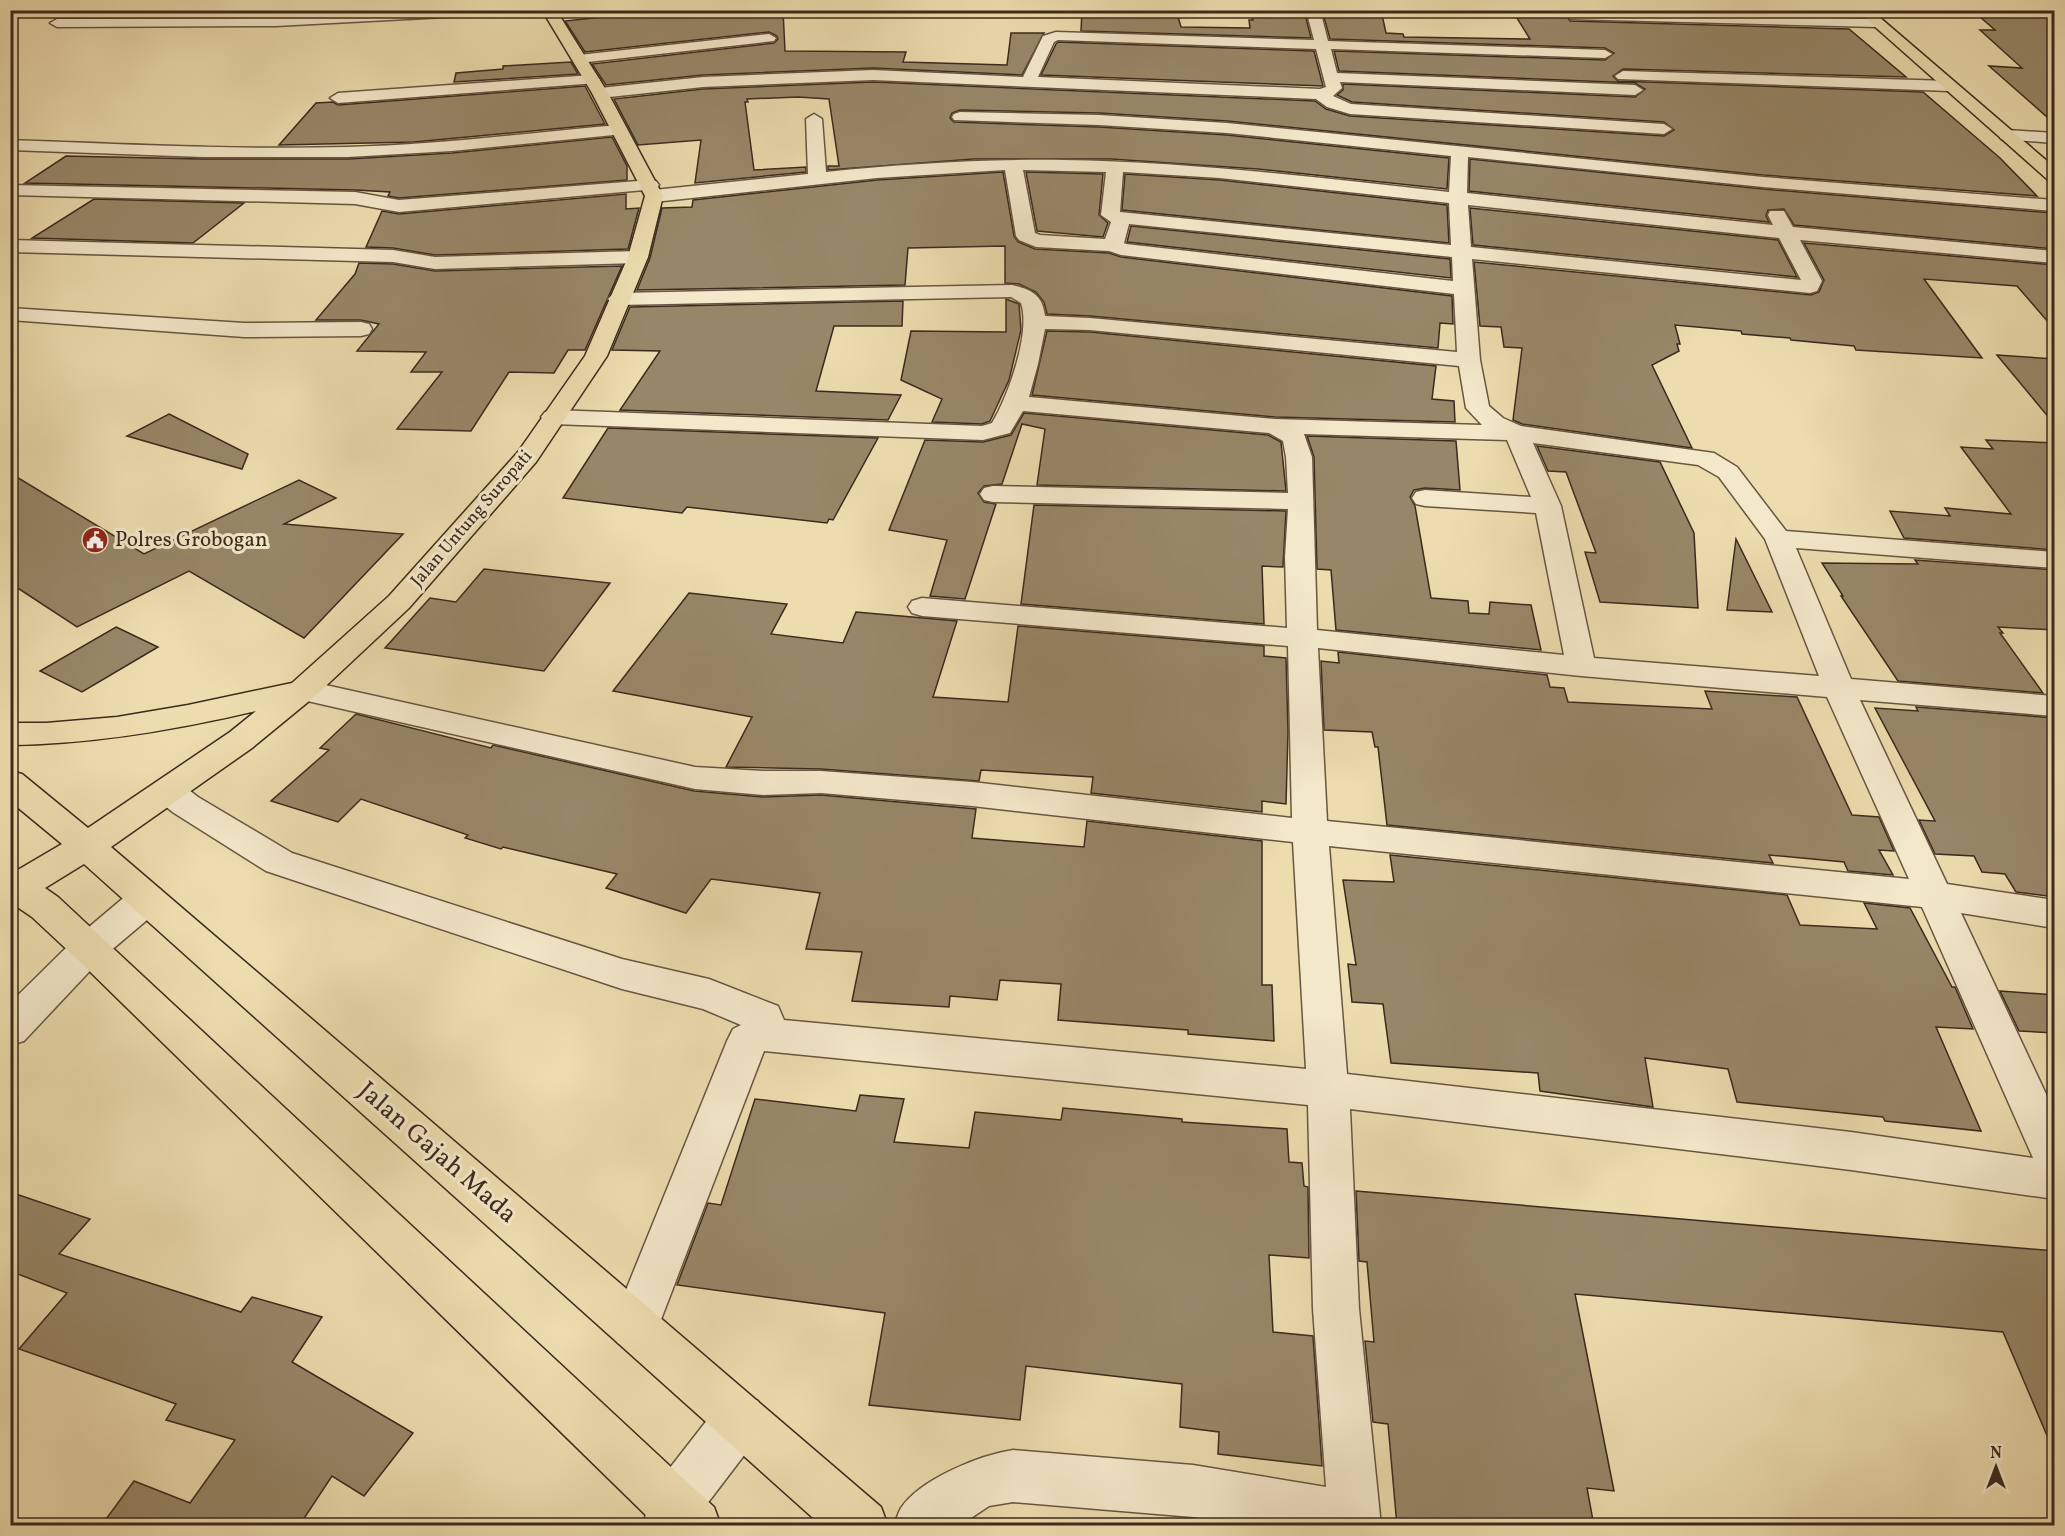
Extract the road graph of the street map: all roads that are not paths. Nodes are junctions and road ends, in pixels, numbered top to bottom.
1 (501, 10) edge
2 (549, 10) edge
3 (1313, 10) edge
4 (1862, 10) edge
5 (1573, 13) edge
6 (279, 16) edge
7 (57, 23) dead end
8 (1877, 23) junction
9 (769, 38) dead end
10 (1322, 45) junction
11 (1605, 54) junction
12 (1623, 76) junction
13 (590, 77) junction
14 (1332, 77) junction
15 (948, 78) junction
16 (1029, 81) junction
17 (1949, 86) junction
18 (1635, 90) junction
19 (1270, 93) junction
20 (1320, 94) junction
21 (338, 98) dead end
22 (956, 105) junction
23 (814, 118) dead end
24 (1664, 129) junction
25 (618, 130) junction
26 (1255, 130) junction
27 (2007, 135) junction
28 (2055, 138) edge
29 (10, 145) edge
30 (1460, 151) junction
31 (1013, 165) junction
32 (976, 166) junction
33 (1115, 167) junction
34 (1691, 174) junction
35 (2055, 176) edge
36 (817, 178) junction
37 (1763, 182) junction
38 (10, 190) edge
39 (652, 190) junction
40 (1458, 198) junction
41 (2055, 205) edge
42 (1122, 219) junction
43 (1784, 231) junction
44 (1113, 245) junction
45 (10, 246) edge
46 (1462, 253) junction
47 (639, 257) junction
48 (2055, 257) edge
49 (1465, 289) junction
50 (619, 299) junction
51 (10, 314) edge
52 (1035, 322) junction
53 (361, 329) dead end
54 (1468, 360) junction
55 (1017, 403) junction
56 (553, 417) junction
57 (1275, 426) junction
58 (1516, 433) junction
59 (993, 494) dead end
60 (1425, 498) dead end
61 (1301, 501) junction
62 (1548, 506) junction
63 (1778, 538) junction
64 (2055, 560) edge
65 (922, 607) dead end
66 (1304, 638) junction
67 (1581, 666) junction
68 (1839, 688) junction
69 (303, 690) junction
70 (2055, 706) edge
71 (10, 734) edge
72 (10, 782) edge
73 (168, 791) junction
74 (1310, 832) junction
75 (87, 846) junction
76 (14, 886) edge
77 (1932, 895) junction
78 (147, 899) junction
79 (2055, 914) edge
80 (89, 948) junction
81 (10, 1029) edge
82 (764, 1034) junction
83 (1328, 1089) junction
84 (2055, 1156) edge
85 (2055, 1180) edge
86 (635, 1327) junction
87 (740, 1419) junction
88 (679, 1519) edge
89 (1355, 1522) edge
90 (862, 1526) edge
91 (920, 1526) edge

1 - 6 street
2 - 13 main road
3 - 10 street
4 - 8 main road
5 - 8 street
5 - 11 street
6 - 7 street
8 - 17 main road
9 - 13 street
10 - 11 street
10 - 14 street
10 - 16 street
11 - 12 street
12 - 17 street
12 - 18 street
13 - 15 street
13 - 21 street
13 - 25 main road
14 - 18 street
14 - 20 street
15 - 16 street
15 - 22 street
16 - 19 street
17 - 27 main road
18 - 24 street
19 - 20 street
19 - 26 street
20 - 24 street
22 - 26 street
22 - 32 street
23 - 36 street
24 - 34 street
25 - 29 street
25 - 39 main road
26 - 30 street
27 - 28 street
27 - 35 main road
30 - 34 street
30 - 40 street
31 - 32 street
31 - 33 street
31 - 44 street
32 - 36 street
33 - 40 street
33 - 42 street
34 - 37 street
36 - 39 street
37 - 41 street
37 - 43 street
38 - 39 street
39 - 47 main road, Jalan Untung Suropati
40 - 43 street
40 - 46 street
42 - 44 street
42 - 46 street
43 - 46 street
43 - 48 street
44 - 49 street
45 - 47 street
46 - 49 street
47 - 50 main road, Jalan Untung Suropati
49 - 54 street
50 - 52 street
50 - 56 main road, Jalan Untung Suropati
51 - 53 street
52 - 54 street
52 - 55 street
54 - 58 street
55 - 56 street
55 - 57 street
56 - 69 main road, Jalan Untung Suropati
57 - 58 street
57 - 61 street
58 - 62 street
58 - 63 street
59 - 61 street
60 - 62 street
61 - 66 street
62 - 67 street
63 - 64 street
63 - 68 street
65 - 66 street
66 - 67 street
66 - 74 street
67 - 68 street
68 - 70 street
68 - 77 street
69 - 71 main road
69 - 73 main road, Jalan Untung Suropati
69 - 74 street
72 - 75 main road, Jalan Gajah Mada
73 - 75 main road, Jalan Untung Suropati
73 - 82 street
74 - 77 street
74 - 83 street
75 - 76 main road, Jalan Untung Suropati
75 - 78 main road, Jalan Gajah Mada
76 - 80 main road
77 - 79 street
77 - 84 street
78 - 80 street
78 - 86 main road, Jalan Gajah Mada
80 - 81 street
80 - 88 main road
82 - 83 street
82 - 86 street
83 - 85 street
83 - 89 street
86 - 87 main road, Jalan Gajah Mada
87 - 88 street
87 - 90 main road, Jalan Gajah Mada
89 - 91 street

